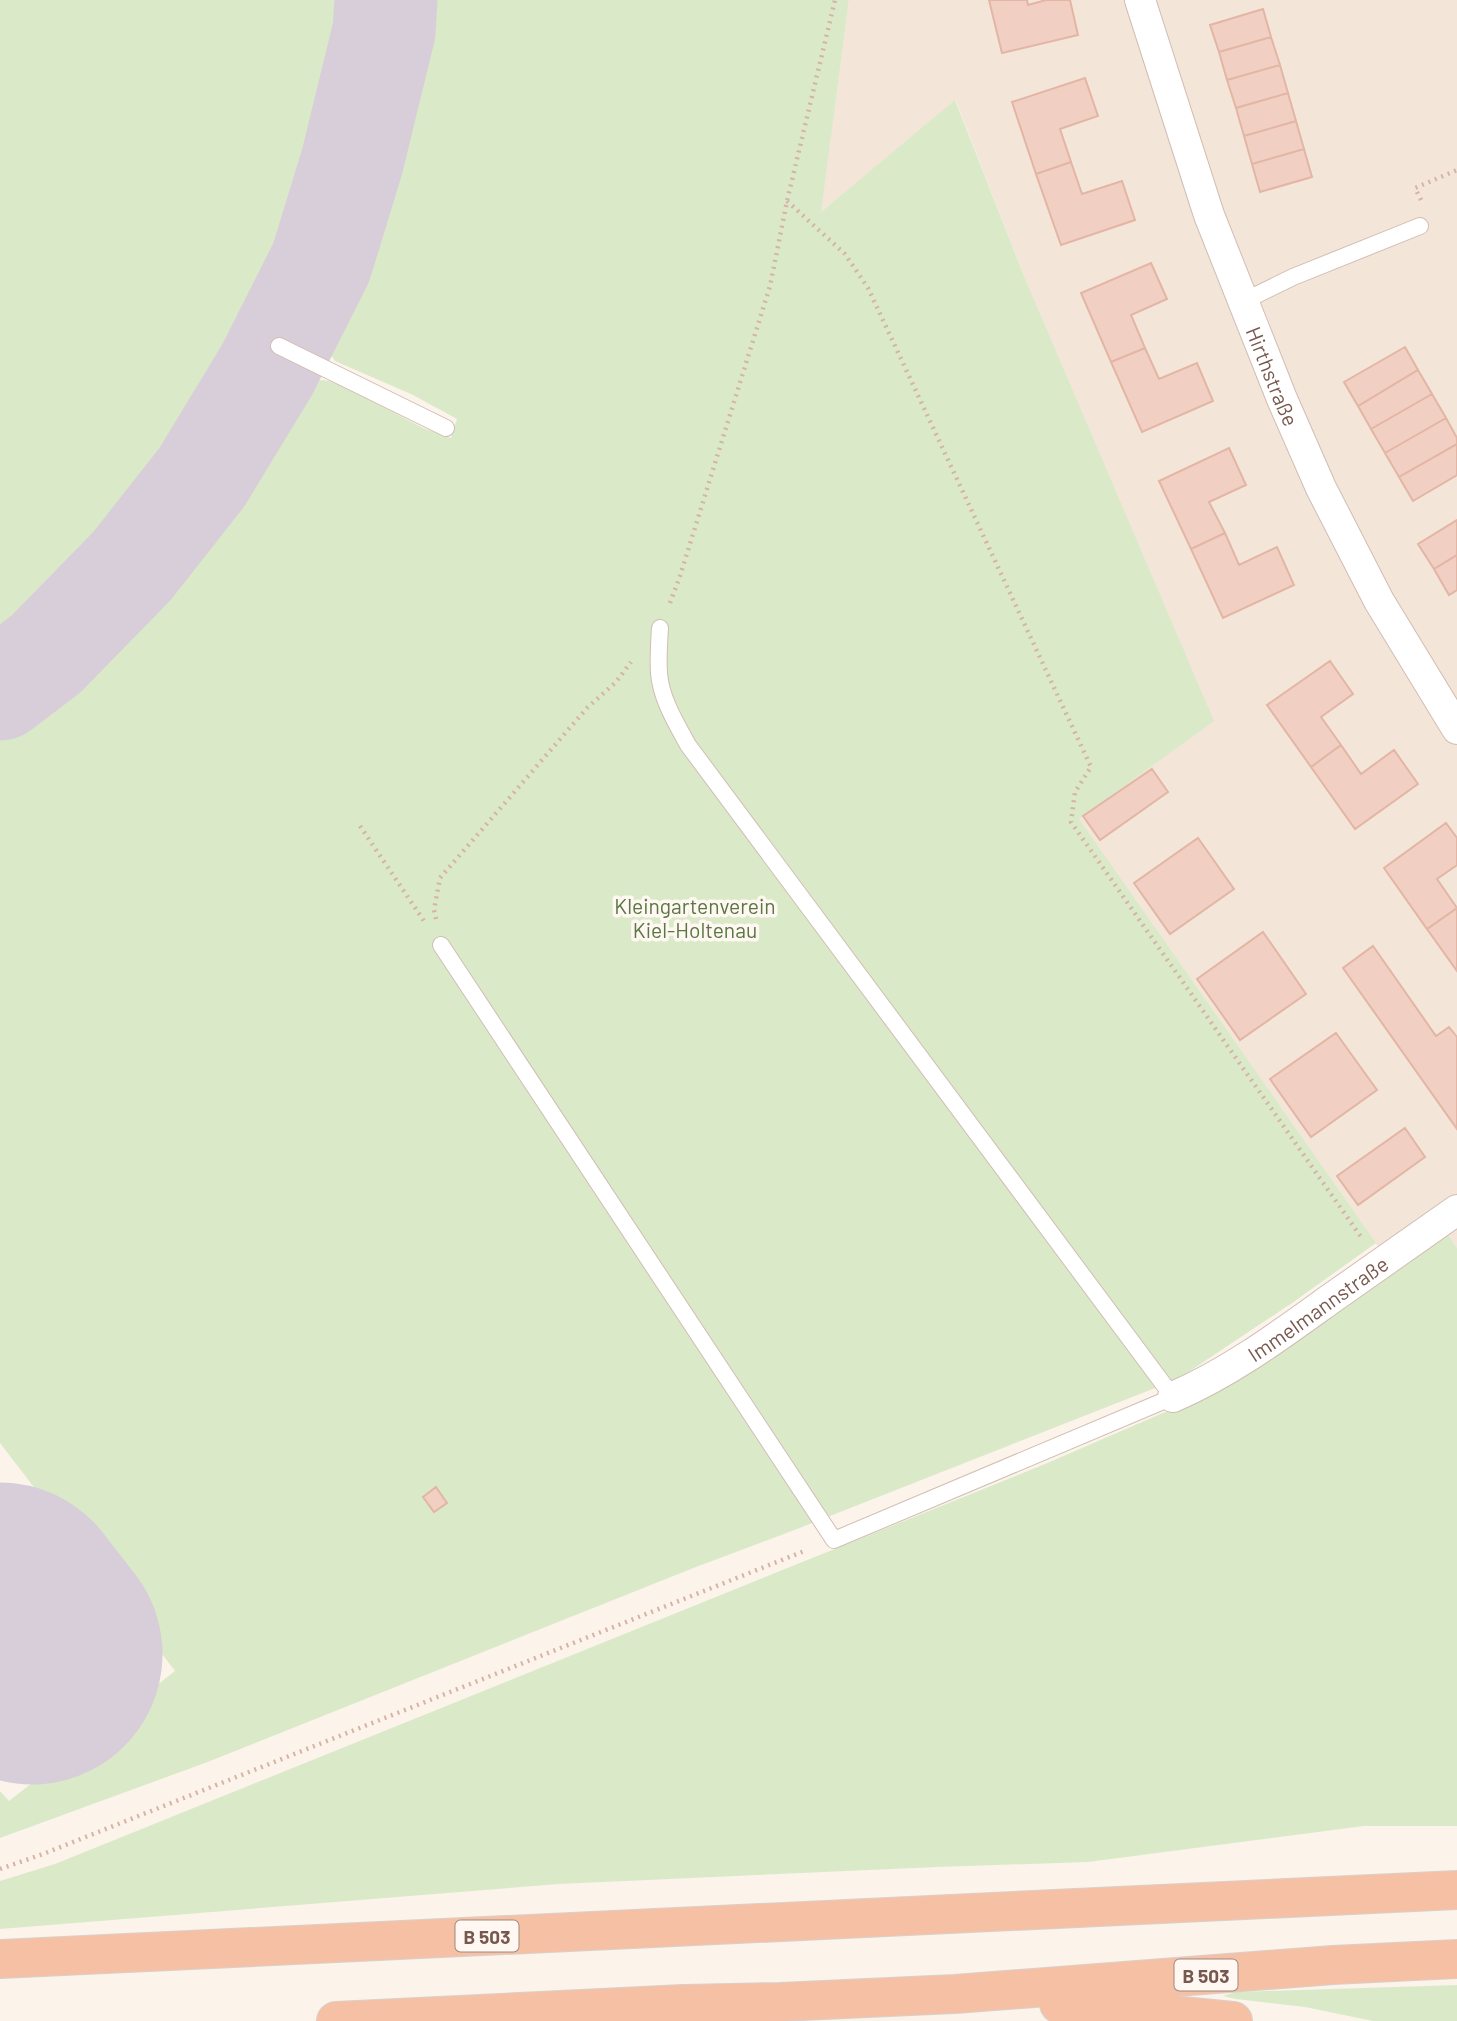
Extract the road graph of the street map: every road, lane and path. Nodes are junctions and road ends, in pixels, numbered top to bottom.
1 (835, 0) edge
2 (1140, 0) edge
3 (1457, 170) edge
4 (787, 201) junction
5 (1420, 226) joint
6 (1242, 302) junction
7 (279, 346) dead end
8 (446, 428) dead end
9 (660, 628) junction
10 (1457, 729) edge
11 (360, 826) dead end
12 (440, 945) junction
13 (1457, 1210) edge
14 (1380, 1264) junction
15 (1173, 1397) junction
16 (834, 1540) junction
17 (0, 1869) edge
18 (1457, 1890) edge
19 (0, 1959) edge
20 (1457, 1959) edge
21 (956, 1994) junction
22 (336, 2021) edge
23 (1233, 2021) edge

1 - 4 path
2 - 6 street, Hirthstraße
3 - 5 path
4 - 9 path
4 - 14 path
5 - 6 lane
6 - 10 street, Hirthstraße
7 - 8 lane
9 - 12 path
9 - 15 lane
11 - 12 path
12 - 16 lane
13 - 14 street, Immelmannstraße
14 - 15 street, Immelmannstraße
15 - 16 lane
16 - 17 path
18 - 19 highway, B 503
20 - 21 highway, B 503
21 - 22 highway, B 503
21 - 23 highway

